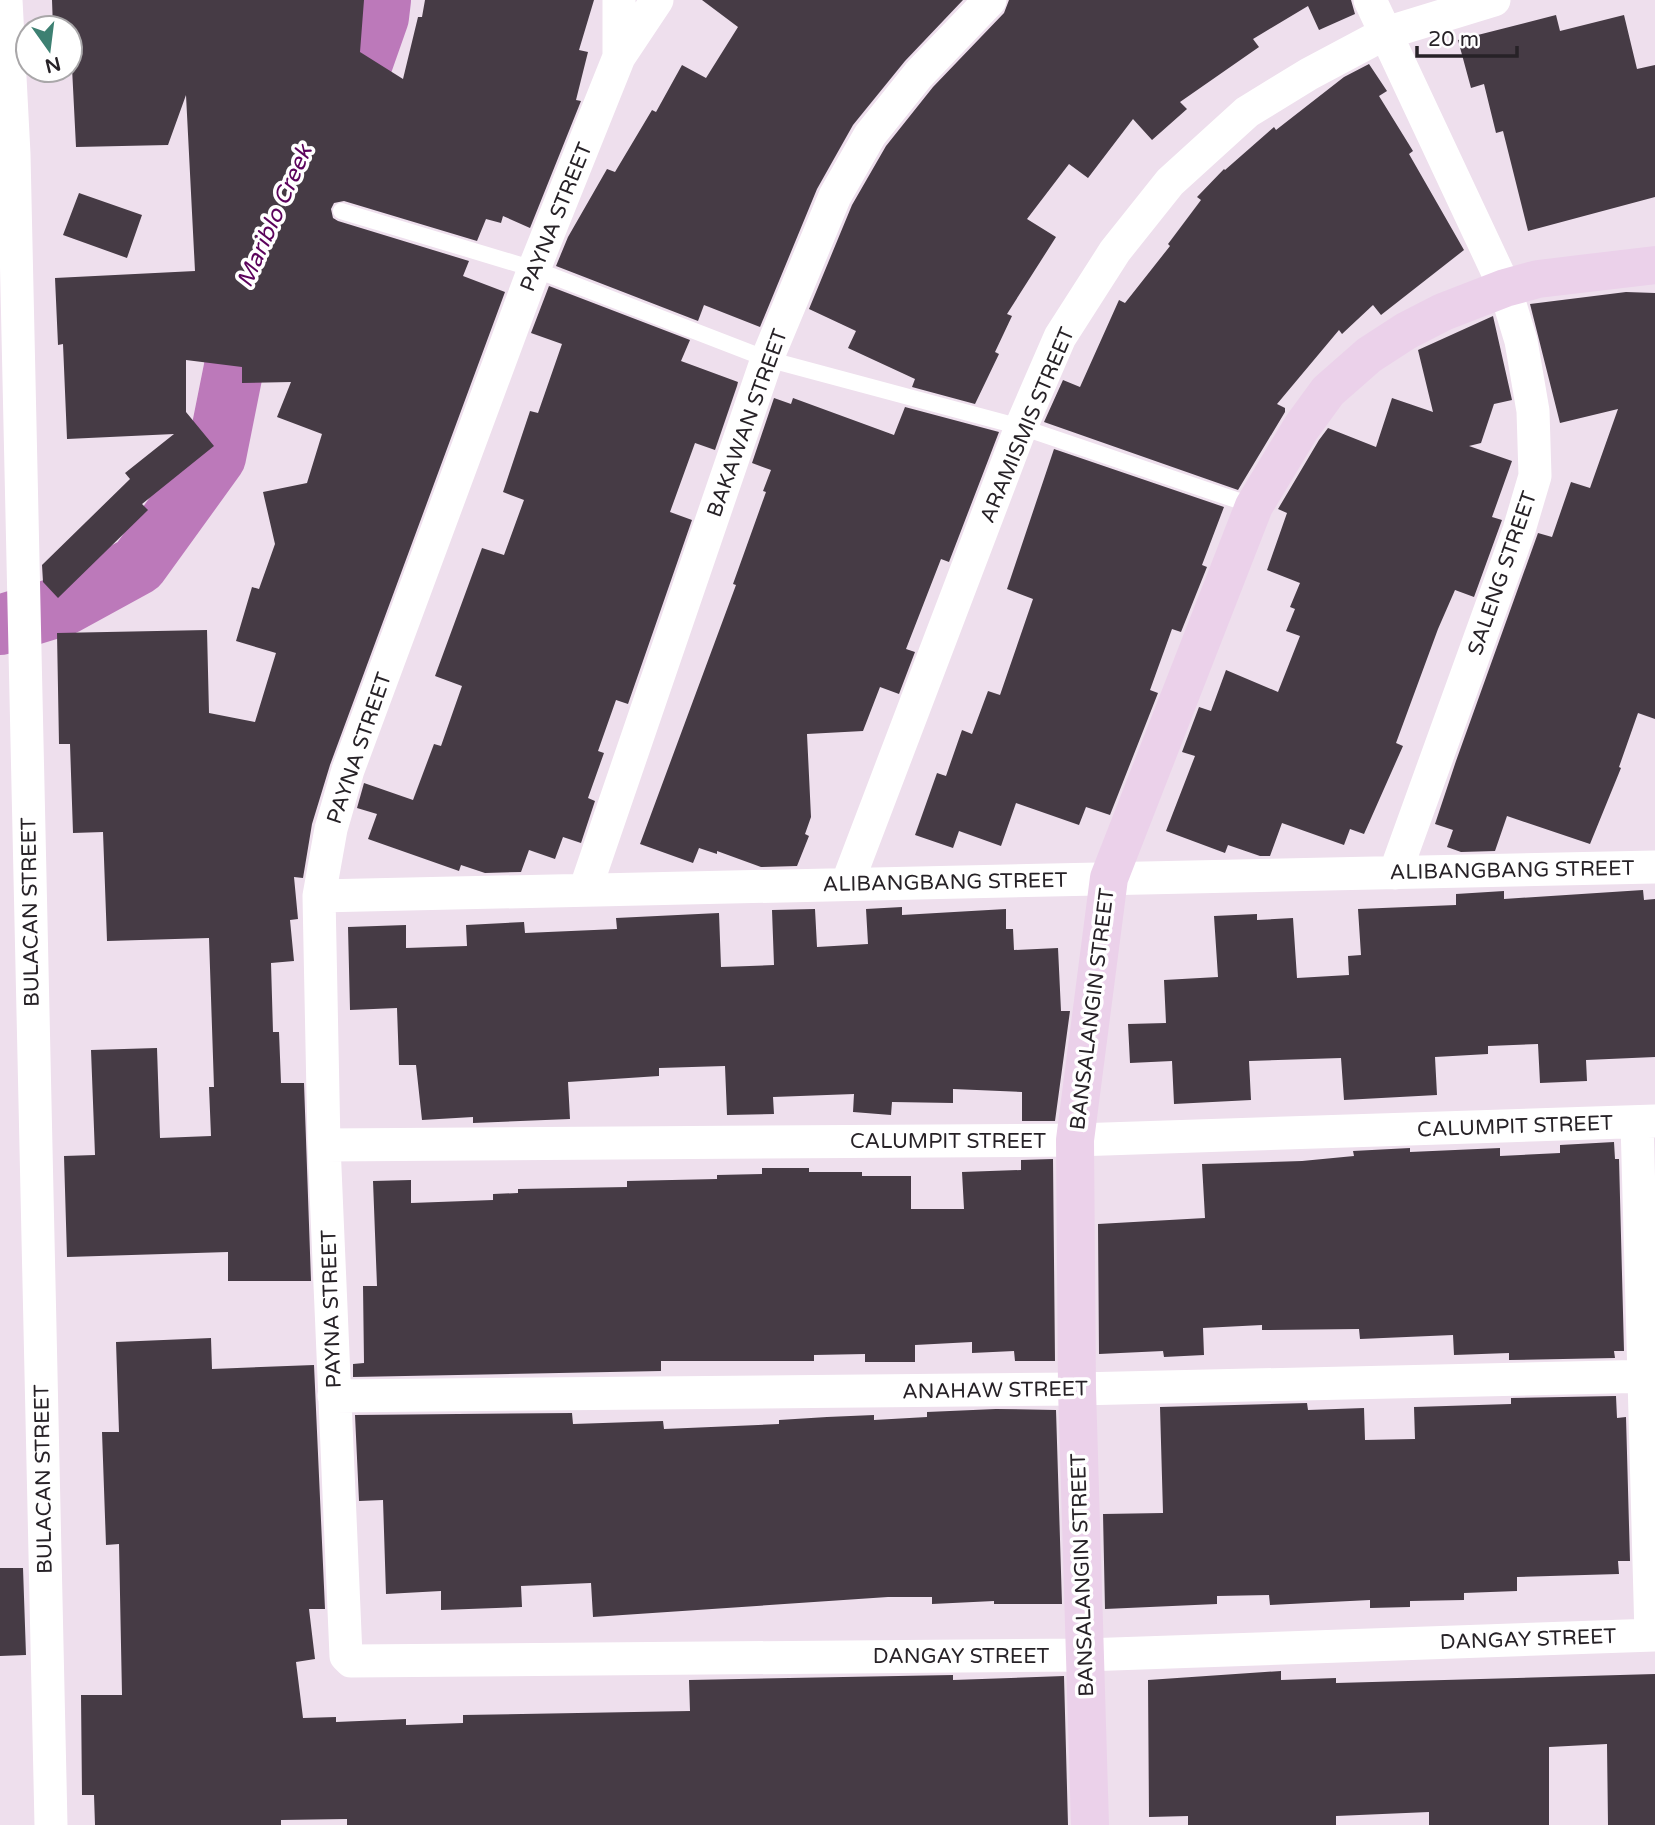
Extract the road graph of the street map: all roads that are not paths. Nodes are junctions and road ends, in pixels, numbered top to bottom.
1 (6, 0) edge
2 (619, 0) edge
3 (657, 0) edge
4 (990, 0) edge
5 (1370, 0) edge
6 (1494, 0) edge
7 (1386, 33) junction
8 (619, 57) junction
9 (341, 211) dead end
10 (1655, 265) edge
11 (534, 270) junction
12 (1505, 288) junction
13 (767, 359) junction
14 (1021, 427) junction
15 (1254, 506) junction
16 (1655, 867) edge
17 (1395, 873) junction
18 (1109, 878) junction
19 (846, 884) junction
20 (584, 890) junction
21 (319, 896) junction
22 (1646, 1121) edge
23 (1075, 1140) junction
24 (324, 1145) junction
25 (1650, 1376) edge
26 (1077, 1389) junction
27 (334, 1396) junction
28 (1653, 1635) edge
29 (1084, 1655) junction
30 (351, 1661) joint
31 (51, 1825) edge
32 (1090, 1825) edge

1 - 31 street, BULACAN STREET
2 - 8 street, PAYNA STREET
3 - 8 street
4 - 13 street, BAKAWAN STREET
5 - 7 street, SALENG STREET
6 - 7 street, ARAMISMIS STREET
7 - 12 street, SALENG STREET
7 - 14 street, ARAMISMIS STREET
8 - 11 street, PAYNA STREET
9 - 11 lane
10 - 12 street, BANSALANGIN STREET
11 - 13 lane
11 - 21 street, PAYNA STREET
12 - 15 street, BANSALANGIN STREET
12 - 17 street, SALENG STREET
13 - 14 lane
13 - 20 street, BAKAWAN STREET
14 - 15 lane
14 - 19 street, ARAMISMIS STREET
15 - 18 street, BANSALANGIN STREET
16 - 17 street, ALIBANGBANG STREET
17 - 18 street, ALIBANGBANG STREET
18 - 19 street, ALIBANGBANG STREET
18 - 23 street, BANSALANGIN STREET
19 - 20 street, ALIBANGBANG STREET
20 - 21 street, ALIBANGBANG STREET
21 - 24 street, PAYNA STREET
22 - 23 street, CALUMPIT STREET
22 - 25 street
23 - 24 street, CALUMPIT STREET
23 - 26 street, BANSALANGIN STREET
24 - 27 street, PAYNA STREET
25 - 26 street, ANAHAW STREET
25 - 28 street
26 - 27 street, ANAHAW STREET
26 - 29 street, BANSALANGIN STREET
27 - 30 street, PAYNA STREET
28 - 29 street, DANGAY STREET
29 - 30 street, DANGAY STREET
29 - 32 street, BANSALANGIN STREET

